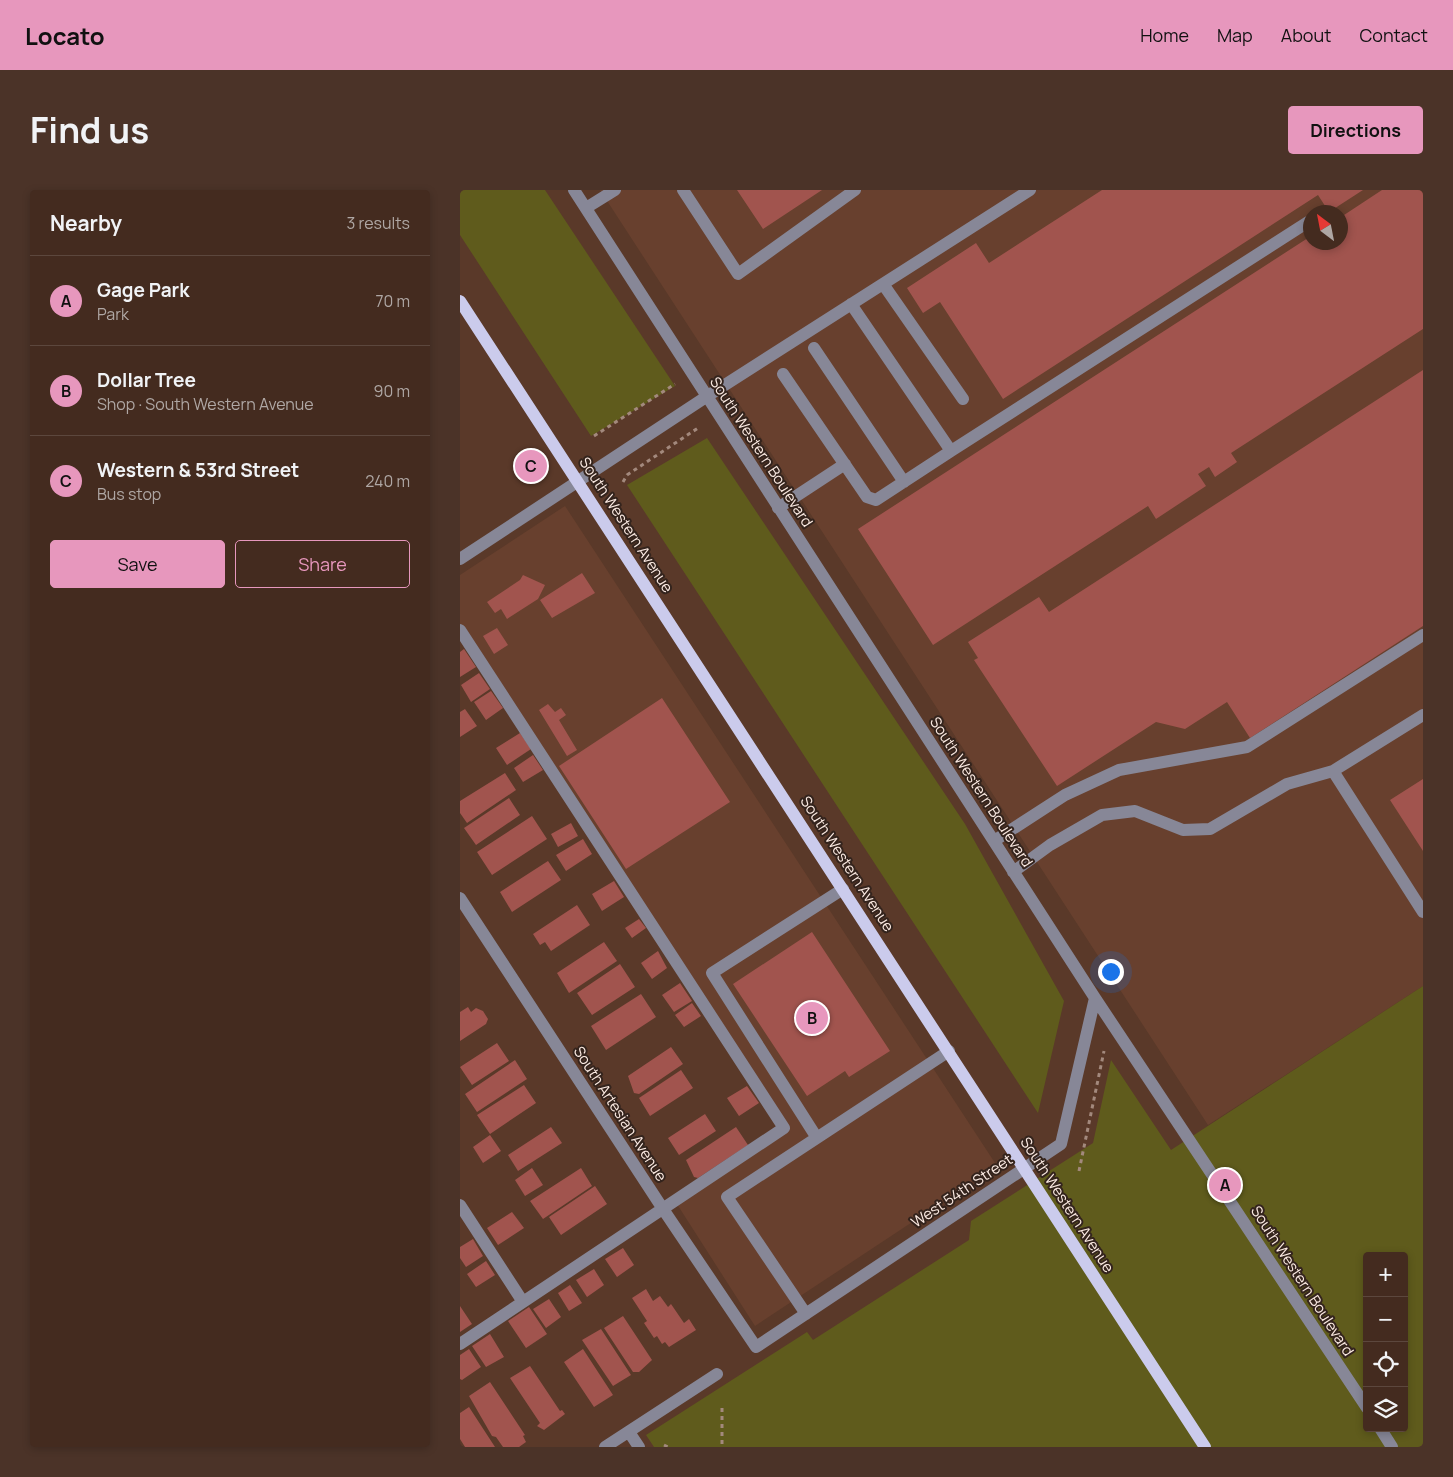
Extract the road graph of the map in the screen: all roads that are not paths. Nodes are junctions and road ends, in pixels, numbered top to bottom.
1 (574, 190) edge
2 (616, 190) edge
3 (683, 190) edge
4 (855, 190) edge
5 (1030, 190) edge
6 (586, 208) junction
7 (1303, 225) edge
8 (883, 284) junction
9 (460, 301) edge
10 (851, 304) junction
11 (814, 348) dead end
12 (783, 374) dead end
13 (706, 397) junction
14 (963, 399) dead end
15 (951, 451) junction
16 (845, 464) junction
17 (578, 481) junction
18 (904, 482) junction
19 (778, 508) junction
20 (460, 559) edge
21 (460, 630) edge
22 (1423, 634) edge
23 (1423, 715) edge
24 (1333, 771) junction
25 (994, 841) junction
26 (1013, 872) junction
27 (844, 889) junction
28 (460, 898) edge
29 (1423, 912) edge
30 (1095, 998) junction
31 (949, 1051) junction
32 (817, 1138) junction
33 (1024, 1169) junction
34 (460, 1204) edge
35 (663, 1209) junction
36 (523, 1302) junction
37 (806, 1314) junction
38 (460, 1344) edge
39 (756, 1347) joint
40 (717, 1374) dead end
41 (1363, 1402) edge
42 (629, 1432) junction
43 (1383, 1432) edge
44 (606, 1447) edge
45 (639, 1447) edge
46 (1205, 1447) edge
47 (1392, 1447) edge

1 - 6 street, South Western Boulevard
2 - 6 street
3 - 4 street
5 - 8 street
6 - 13 street, South Western Boulevard
7 - 15 street
8 - 10 street
8 - 14 street
9 - 17 main road, South Western Avenue
10 - 13 street
10 - 15 street
11 - 18 street
12 - 16 street
13 - 17 street
13 - 19 street, South Western Boulevard
15 - 18 street
16 - 18 street
16 - 19 street
17 - 20 street
17 - 27 main road, South Western Avenue
19 - 25 street, South Western Boulevard
21 - 35 street
22 - 25 street
23 - 24 street
24 - 26 street
24 - 29 street
25 - 26 street, South Western Boulevard
26 - 30 street, South Western Boulevard
27 - 31 main road, South Western Avenue
27 - 32 street
28 - 35 street, South Artesian Avenue
30 - 33 street, West 54th Street
30 - 41 street, South Western Boulevard
31 - 32 street
31 - 33 main road, South Western Avenue
32 - 37 street
33 - 37 street, West 54th Street
33 - 46 main road, South Western Avenue
34 - 36 street
35 - 36 street
35 - 39 street, South Artesian Avenue
36 - 38 street
37 - 39 street, West 54th Street
40 - 42 street
42 - 44 street
42 - 45 street
43 - 47 street

